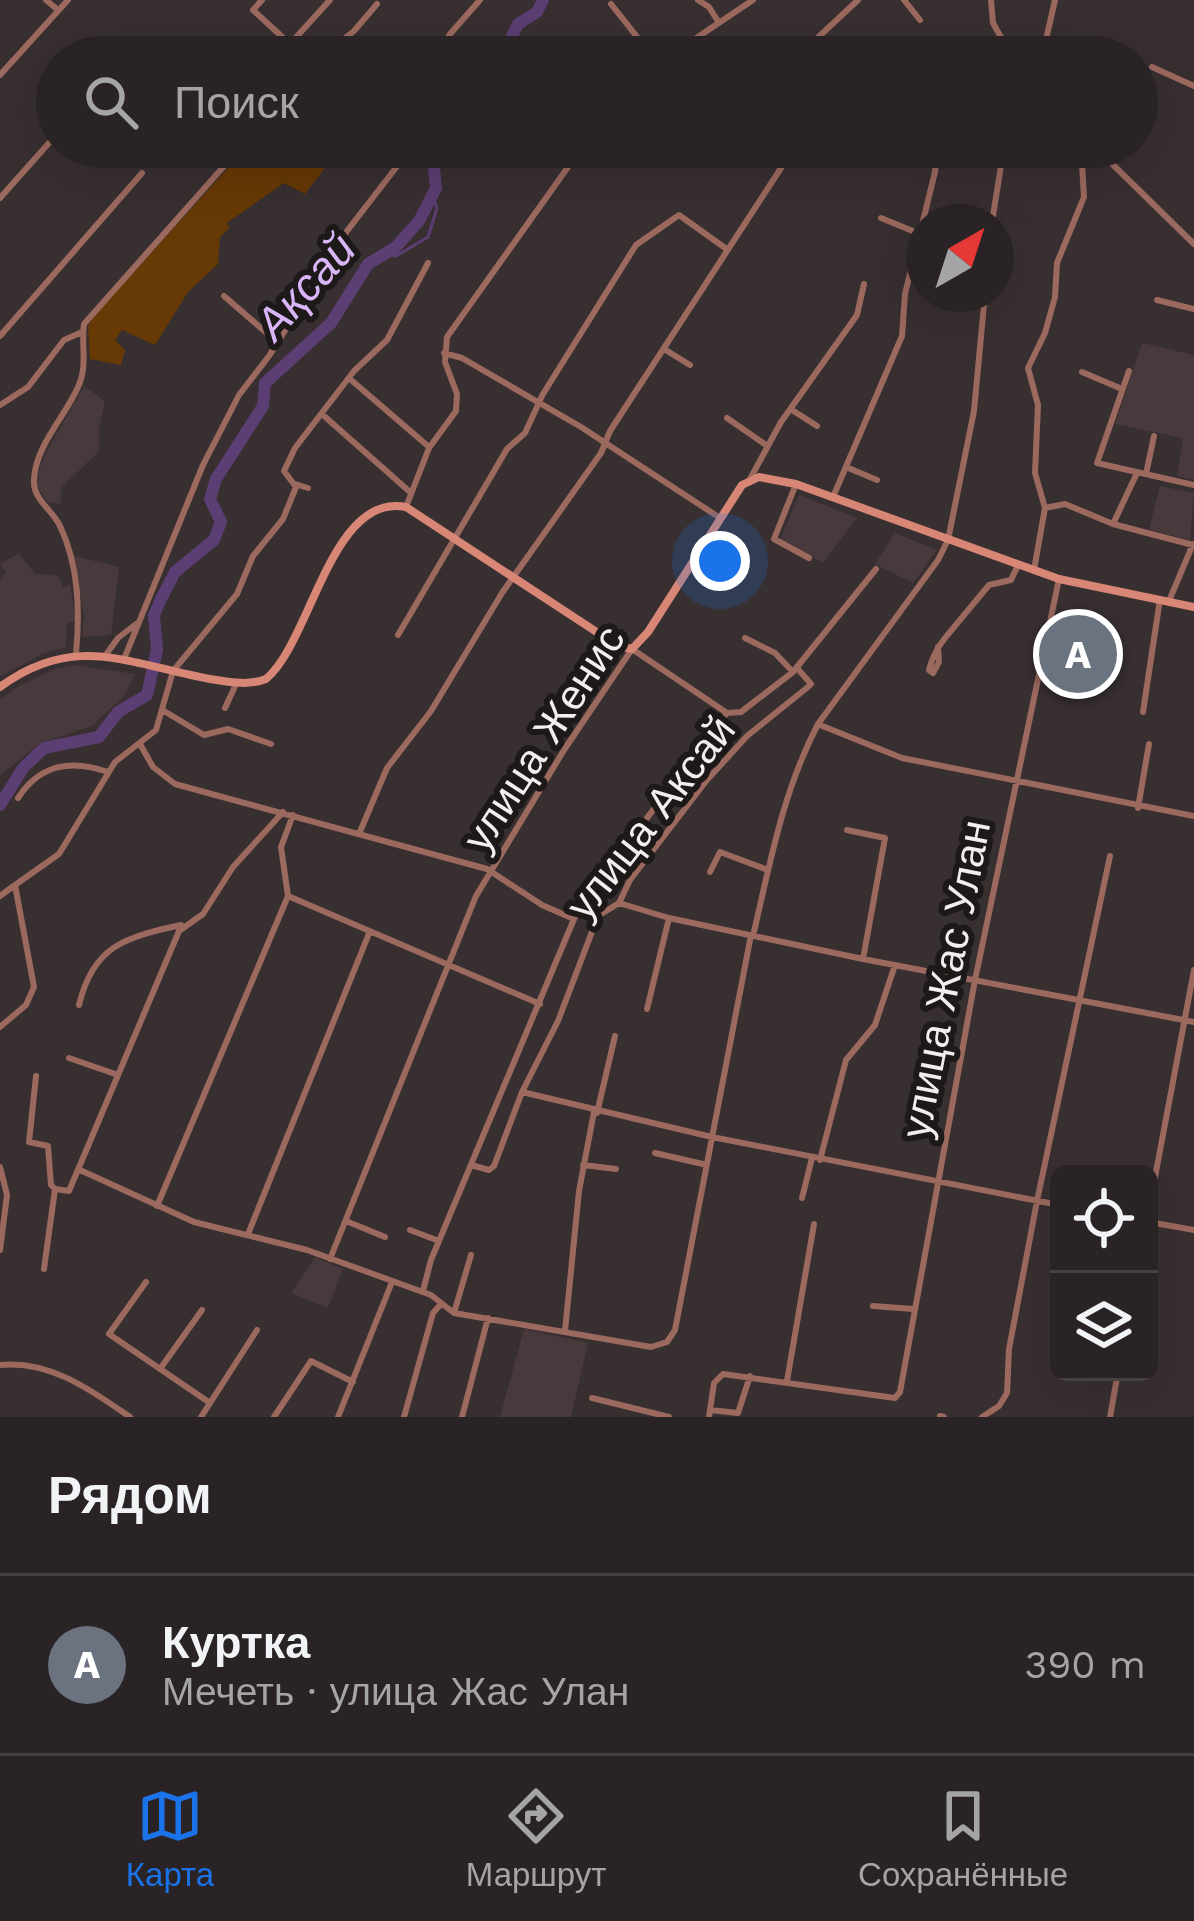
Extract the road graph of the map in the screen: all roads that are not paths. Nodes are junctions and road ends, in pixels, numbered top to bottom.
1 (46, 0) edge
2 (68, 0) edge
3 (262, 0) edge
4 (330, 0) edge
5 (480, 0) edge
6 (698, 0) edge
7 (753, 0) edge
8 (858, 0) edge
9 (904, 0) edge
10 (991, 0) edge
11 (1055, 0) edge
12 (377, 4) dead end
13 (611, 4) dead end
14 (58, 10) junction
15 (920, 20) dead end
16 (719, 23) junction
17 (281, 36) edge
18 (297, 36) edge
19 (348, 36) edge
20 (449, 36) edge
21 (636, 36) edge
22 (700, 36) edge
23 (819, 36) edge
24 (1000, 36) edge
25 (1047, 36) edge
26 (1158, 70) edge
27 (0, 75) edge
28 (1194, 86) edge
29 (36, 158) edge
30 (222, 168) edge
31 (396, 168) edge
32 (564, 168) edge
33 (781, 168) edge
34 (933, 168) edge
35 (1001, 168) edge
36 (1083, 168) edge
37 (1116, 168) edge
38 (142, 172) dead end
39 (0, 198) edge
40 (926, 204) edge
41 (995, 204) edge
42 (881, 218) dead end
43 (906, 228) edge
44 (1194, 244) edge
45 (728, 250) junction
46 (428, 263) dead end
47 (864, 284) dead end
48 (906, 290) edge
49 (224, 296) dead end
50 (1157, 300) dead end
51 (1194, 310) edge
52 (983, 312) edge
53 (82, 332) junction
54 (0, 336) edge
55 (277, 342) junction
56 (664, 349) junction
57 (444, 353) junction
58 (690, 365) dead end
59 (1129, 371) dead end
60 (1082, 372) dead end
61 (350, 379) junction
62 (1123, 389) junction
63 (539, 404) junction
64 (0, 405) edge
65 (792, 410) junction
66 (322, 414) junction
67 (727, 418) dead end
68 (818, 427) dead end
69 (1154, 436) dead end
70 (605, 443) junction
71 (766, 445) junction
72 (430, 448) junction
73 (846, 467) junction
74 (1142, 473) junction
75 (750, 479) junction
76 (878, 479) dead end
77 (295, 484) junction
78 (796, 484) junction
79 (1194, 485) edge
80 (308, 488) dead end
81 (410, 492) junction
82 (832, 497) junction
83 (406, 507) junction
84 (1045, 508) junction
85 (720, 518) junction
86 (1113, 524) junction
87 (454, 538) junction
88 (948, 540) junction
89 (1193, 543) edge
90 (808, 558) dead end
91 (1018, 565) junction
92 (877, 569) dead end
93 (1034, 570) junction
94 (514, 576) junction
95 (1059, 578) junction
96 (1165, 600) junction
97 (1194, 607) edge
98 (138, 623) junction
99 (398, 635) dead end
100 (745, 638) dead end
101 (938, 646) dead end
102 (632, 649) junction
103 (76, 654) junction
104 (106, 656) junction
105 (124, 659) junction
106 (795, 670) junction
107 (173, 671) junction
108 (237, 682) junction
109 (0, 687) edge
110 (225, 708) dead end
111 (164, 711) junction
112 (727, 712) junction
113 (1143, 712) dead end
114 (818, 724) junction
115 (140, 744) junction
116 (271, 744) dead end
117 (1148, 744) dead end
118 (108, 772) junction
119 (1015, 779) junction
120 (18, 798) dead end
121 (1138, 808) junction
122 (283, 812) junction
123 (293, 815) junction
124 (1194, 816) edge
125 (847, 830) dead end
126 (359, 834) junction
127 (1110, 856) dead end
128 (768, 870) junction
129 (492, 872) junction
130 (710, 872) dead end
131 (15, 885) junction
132 (0, 896) edge
133 (288, 896) junction
134 (619, 903) junction
135 (669, 918) junction
136 (574, 919) junction
137 (184, 925) junction
138 (370, 931) junction
139 (752, 935) junction
140 (863, 959) junction
141 (556, 964) junction
142 (449, 965) junction
143 (895, 965) junction
144 (1194, 970) edge
145 (573, 979) junction
146 (975, 980) junction
147 (1080, 1001) junction
148 (540, 1004) junction
149 (79, 1005) dead end
150 (647, 1009) dead end
151 (1184, 1020) junction
152 (1194, 1022) edge
153 (0, 1027) edge
154 (615, 1036) dead end
155 (68, 1058) dead end
156 (37, 1076) dead end
157 (118, 1076) junction
158 (522, 1093) junction
159 (596, 1112) junction
160 (712, 1137) junction
161 (655, 1153) dead end
162 (816, 1159) junction
163 (1157, 1165) edge
164 (471, 1166) junction
165 (583, 1166) junction
166 (707, 1166) junction
167 (0, 1167) edge
168 (616, 1169) dead end
169 (80, 1170) junction
170 (937, 1180) junction
171 (55, 1190) junction
172 (802, 1198) dead end
173 (1037, 1201) junction
174 (1050, 1203) edge
175 (157, 1206) junction
176 (2, 1217) edge
177 (346, 1221) junction
178 (814, 1224) dead end
179 (1158, 1224) edge
180 (410, 1230) dead end
181 (1194, 1230) edge
182 (248, 1234) junction
183 (385, 1237) dead end
184 (439, 1241) junction
185 (0, 1250) edge
186 (471, 1255) dead end
187 (330, 1259) junction
188 (44, 1269) dead end
189 (146, 1282) dead end
190 (392, 1282) junction
191 (423, 1292) junction
192 (441, 1304) junction
193 (873, 1306) dead end
194 (913, 1309) junction
195 (202, 1310) dead end
196 (454, 1312) junction
197 (488, 1318) junction
198 (257, 1330) dead end
199 (565, 1331) junction
200 (0, 1365) edge
201 (160, 1369) junction
202 (750, 1376) junction
203 (787, 1381) junction
204 (1116, 1381) edge
205 (352, 1382) junction
206 (592, 1398) dead end
207 (210, 1403) junction
208 (709, 1413) edge
209 (130, 1417) edge
210 (201, 1417) edge
211 (274, 1417) edge
212 (338, 1417) edge
213 (404, 1417) edge
214 (462, 1417) edge
215 (669, 1417) edge
216 (982, 1417) edge
217 (1110, 1417) edge

1 - 14 street
2 - 14 street
3 - 17 street
4 - 18 street
5 - 20 street
6 - 16 street
7 - 16 street
8 - 23 street
9 - 15 street
10 - 24 street
11 - 25 street
12 - 19 street
13 - 21 street
14 - 27 street
16 - 22 street
26 - 28 street
29 - 39 street
30 - 53 street
31 - 55 street
32 - 57 street
33 - 45 street
34 - 40 street
35 - 41 street
36 - 84 street
37 - 44 street
38 - 54 street
42 - 43 street
45 - 56 street
45 - 63 street
46 - 61 street
47 - 65 street, улица Женис
48 - 73 street
49 - 55 street
50 - 51 street
52 - 88 street
53 - 64 street
53 - 103 street
55 - 98 street
56 - 58 street
56 - 70 street
57 - 63 street
57 - 72 street
59 - 62 street
60 - 62 street
61 - 66 street
61 - 72 street
62 - 74 street
63 - 70 street
63 - 87 street
65 - 68 street
65 - 71 street, улица Женис
66 - 77 street
66 - 81 street
67 - 71 street
69 - 74 street
70 - 85 street
70 - 94 street
71 - 75 street, улица Женис
72 - 81 street
73 - 76 street
73 - 82 street
74 - 79 street
74 - 86 street
75 - 78 main road
75 - 85 main road, улица Женис
77 - 80 street
77 - 107 street
78 - 82 main road
78 - 90 street
81 - 83 street
82 - 88 main road
83 - 87 main road
83 - 108 main road
84 - 86 street
84 - 93 street
85 - 102 main road, улица Женис
86 - 89 street
87 - 94 main road
87 - 99 street
88 - 91 main road
88 - 114 street
89 - 96 street
91 - 93 main road
91 - 101 street
92 - 106 street
93 - 95 main road
94 - 102 main road
94 - 126 street
95 - 96 main road
95 - 119 street, улица Жас Улан
96 - 97 main road
96 - 113 street
98 - 104 street
98 - 105 street
100 - 106 street
102 - 112 street
102 - 129 street, улица Женис
103 - 104 main road
103 - 109 main road
104 - 105 main road
105 - 107 main road
106 - 112 street, улица Аксай
106 - 134 street, улица Аксай
107 - 108 main road
107 - 111 street
108 - 110 street
111 - 115 street
111 - 116 street
112 - 136 street, улица Аксай
114 - 119 street
114 - 128 street
115 - 118 street
115 - 122 street
117 - 121 street
118 - 120 street
118 - 131 street
119 - 121 street
119 - 146 street, улица Жас Улан
121 - 124 street
122 - 123 street
122 - 137 street
123 - 126 street
123 - 133 street
125 - 140 street
126 - 129 street
127 - 147 street
128 - 130 street
128 - 139 street
129 - 136 street
129 - 142 street, улица Женис
131 - 132 street
131 - 153 street
133 - 138 street
133 - 175 street
134 - 135 street
134 - 145 street, улица Аксай
135 - 139 street
135 - 150 street
136 - 141 street, улица Аксай
137 - 149 street
137 - 157 street
138 - 142 street
138 - 182 street
139 - 140 street
139 - 160 street
140 - 143 street
141 - 145 street
141 - 148 street, улица Аксай
142 - 148 street
142 - 177 street, улица Женис
143 - 146 street
143 - 162 street
144 - 151 street
145 - 158 street, улица Аксай
146 - 147 street
146 - 170 street, улица Жас Улан
147 - 151 street
147 - 173 street
148 - 164 street, улица Аксай
151 - 152 street
151 - 163 street
154 - 159 street
155 - 157 street
156 - 171 street
157 - 169 street
158 - 159 street
158 - 164 street, улица Аксай
159 - 160 street
159 - 165 street
160 - 162 street
160 - 166 street
161 - 166 street
162 - 170 street
162 - 172 street
164 - 184 street, улица Аксай
165 - 168 street
165 - 199 street
166 - 199 street
167 - 176 street
169 - 171 street
169 - 175 street
170 - 173 street
170 - 194 street, улица Жас Улан
171 - 188 street
173 - 174 street
173 - 216 street
175 - 182 street
176 - 185 street
177 - 183 street
177 - 187 street, улица Женис
178 - 203 street
179 - 181 street
180 - 184 street
182 - 187 street
184 - 191 street, улица Аксай
186 - 196 street
187 - 190 street
189 - 201 street
190 - 191 street
190 - 205 street
191 - 192 street
192 - 196 street
192 - 213 street
193 - 194 street
194 - 203 street, улица Жас Улан
195 - 201 street
196 - 197 street
197 - 199 street
197 - 214 street
198 - 207 street
200 - 209 street
201 - 207 street
202 - 203 street
202 - 208 street
202 - 208 street
204 - 217 street
205 - 211 street
205 - 212 street
206 - 215 street
207 - 210 street

